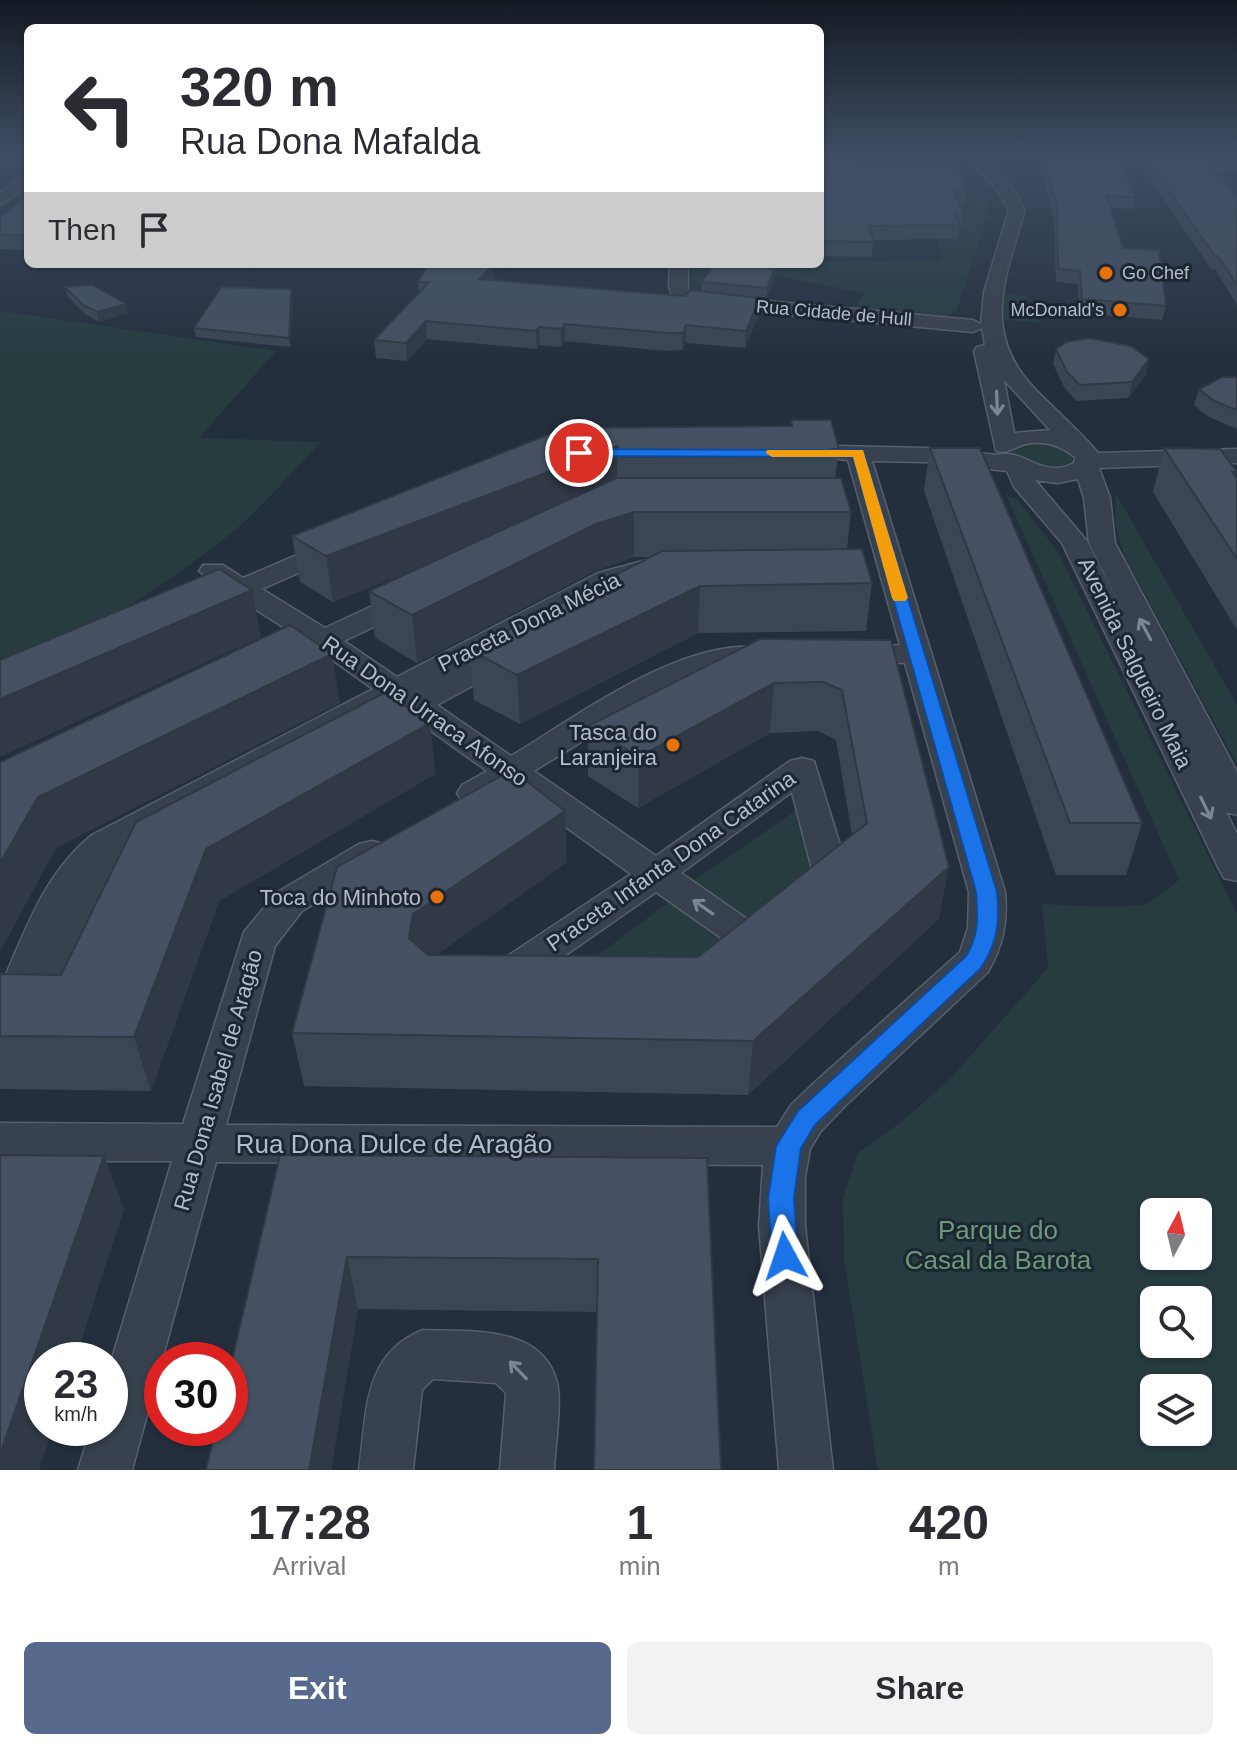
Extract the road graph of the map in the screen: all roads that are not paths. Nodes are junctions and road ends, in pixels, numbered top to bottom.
1 (992, 222) edge
2 (1014, 222) edge
3 (679, 268) edge
4 (973, 326) junction
5 (812, 453) edge
6 (858, 453) junction
7 (1010, 455) junction
8 (1083, 455) junction
9 (1233, 461) edge
10 (844, 512) edge
11 (876, 512) junction
12 (359, 536) edge
13 (213, 571) edge
14 (242, 588) junction
15 (431, 589) edge
16 (185, 612) edge
17 (324, 640) junction
18 (915, 654) junction
19 (254, 673) edge
20 (404, 697) junction
21 (511, 771) junction
22 (1237, 804) edge
23 (445, 810) edge
24 (406, 833) edge
25 (1237, 869) edge
26 (656, 874) junction
27 (750, 940) junction
28 (0, 1142) edge
29 (200, 1142) junction
30 (789, 1146) junction
31 (105, 1470) edge
32 (386, 1470) edge
33 (527, 1470) edge
34 (806, 1470) edge

1 - 4 street, Avenida Salgueiro Maia
2 - 8 street, Avenida Salgueiro Maia
3 - 4 street, Rua Cidade de Hull
4 -> 7 street, Avenida Salgueiro Maia
5 - 6 street
6 - 7 street
6 - 11 street
7 - 8 street
7 - 8 street
7 -> 25 street, Avenida Salgueiro Maia
8 - 9 street
22 -> 8 street, Avenida Salgueiro Maia
10 - 11 street
11 - 18 street
12 - 14 street
13 - 14 street, Rua Dona Urraca Afonso
14 - 16 street
14 - 17 street, Rua Dona Urraca Afonso
15 - 17 street
17 - 19 street
17 - 20 street, Rua Dona Urraca Afonso
18 - 21 street
18 - 30 street
20 - 20 street, Praceta Dona Mécia
20 - 20 street
20 - 21 street, Rua Dona Urraca Afonso
21 - 23 street
21 - 26 street, Rua Dona Urraca Afonso
24 - 29 street, Rua Dona Isabel de Aragão
27 -> 26 street, Rua Dona Urraca Afonso
26 - 27 street, Praceta Infanta Dona Catarina
26 - 27 street, Praceta Infanta Dona Catarina
28 - 29 street, Rua Dona Dulce de Aragão
29 - 30 street, Rua Dona Dulce de Aragão
29 - 31 street, Rua Dona Isabel de Aragão
30 - 34 street
33 -> 32 street

